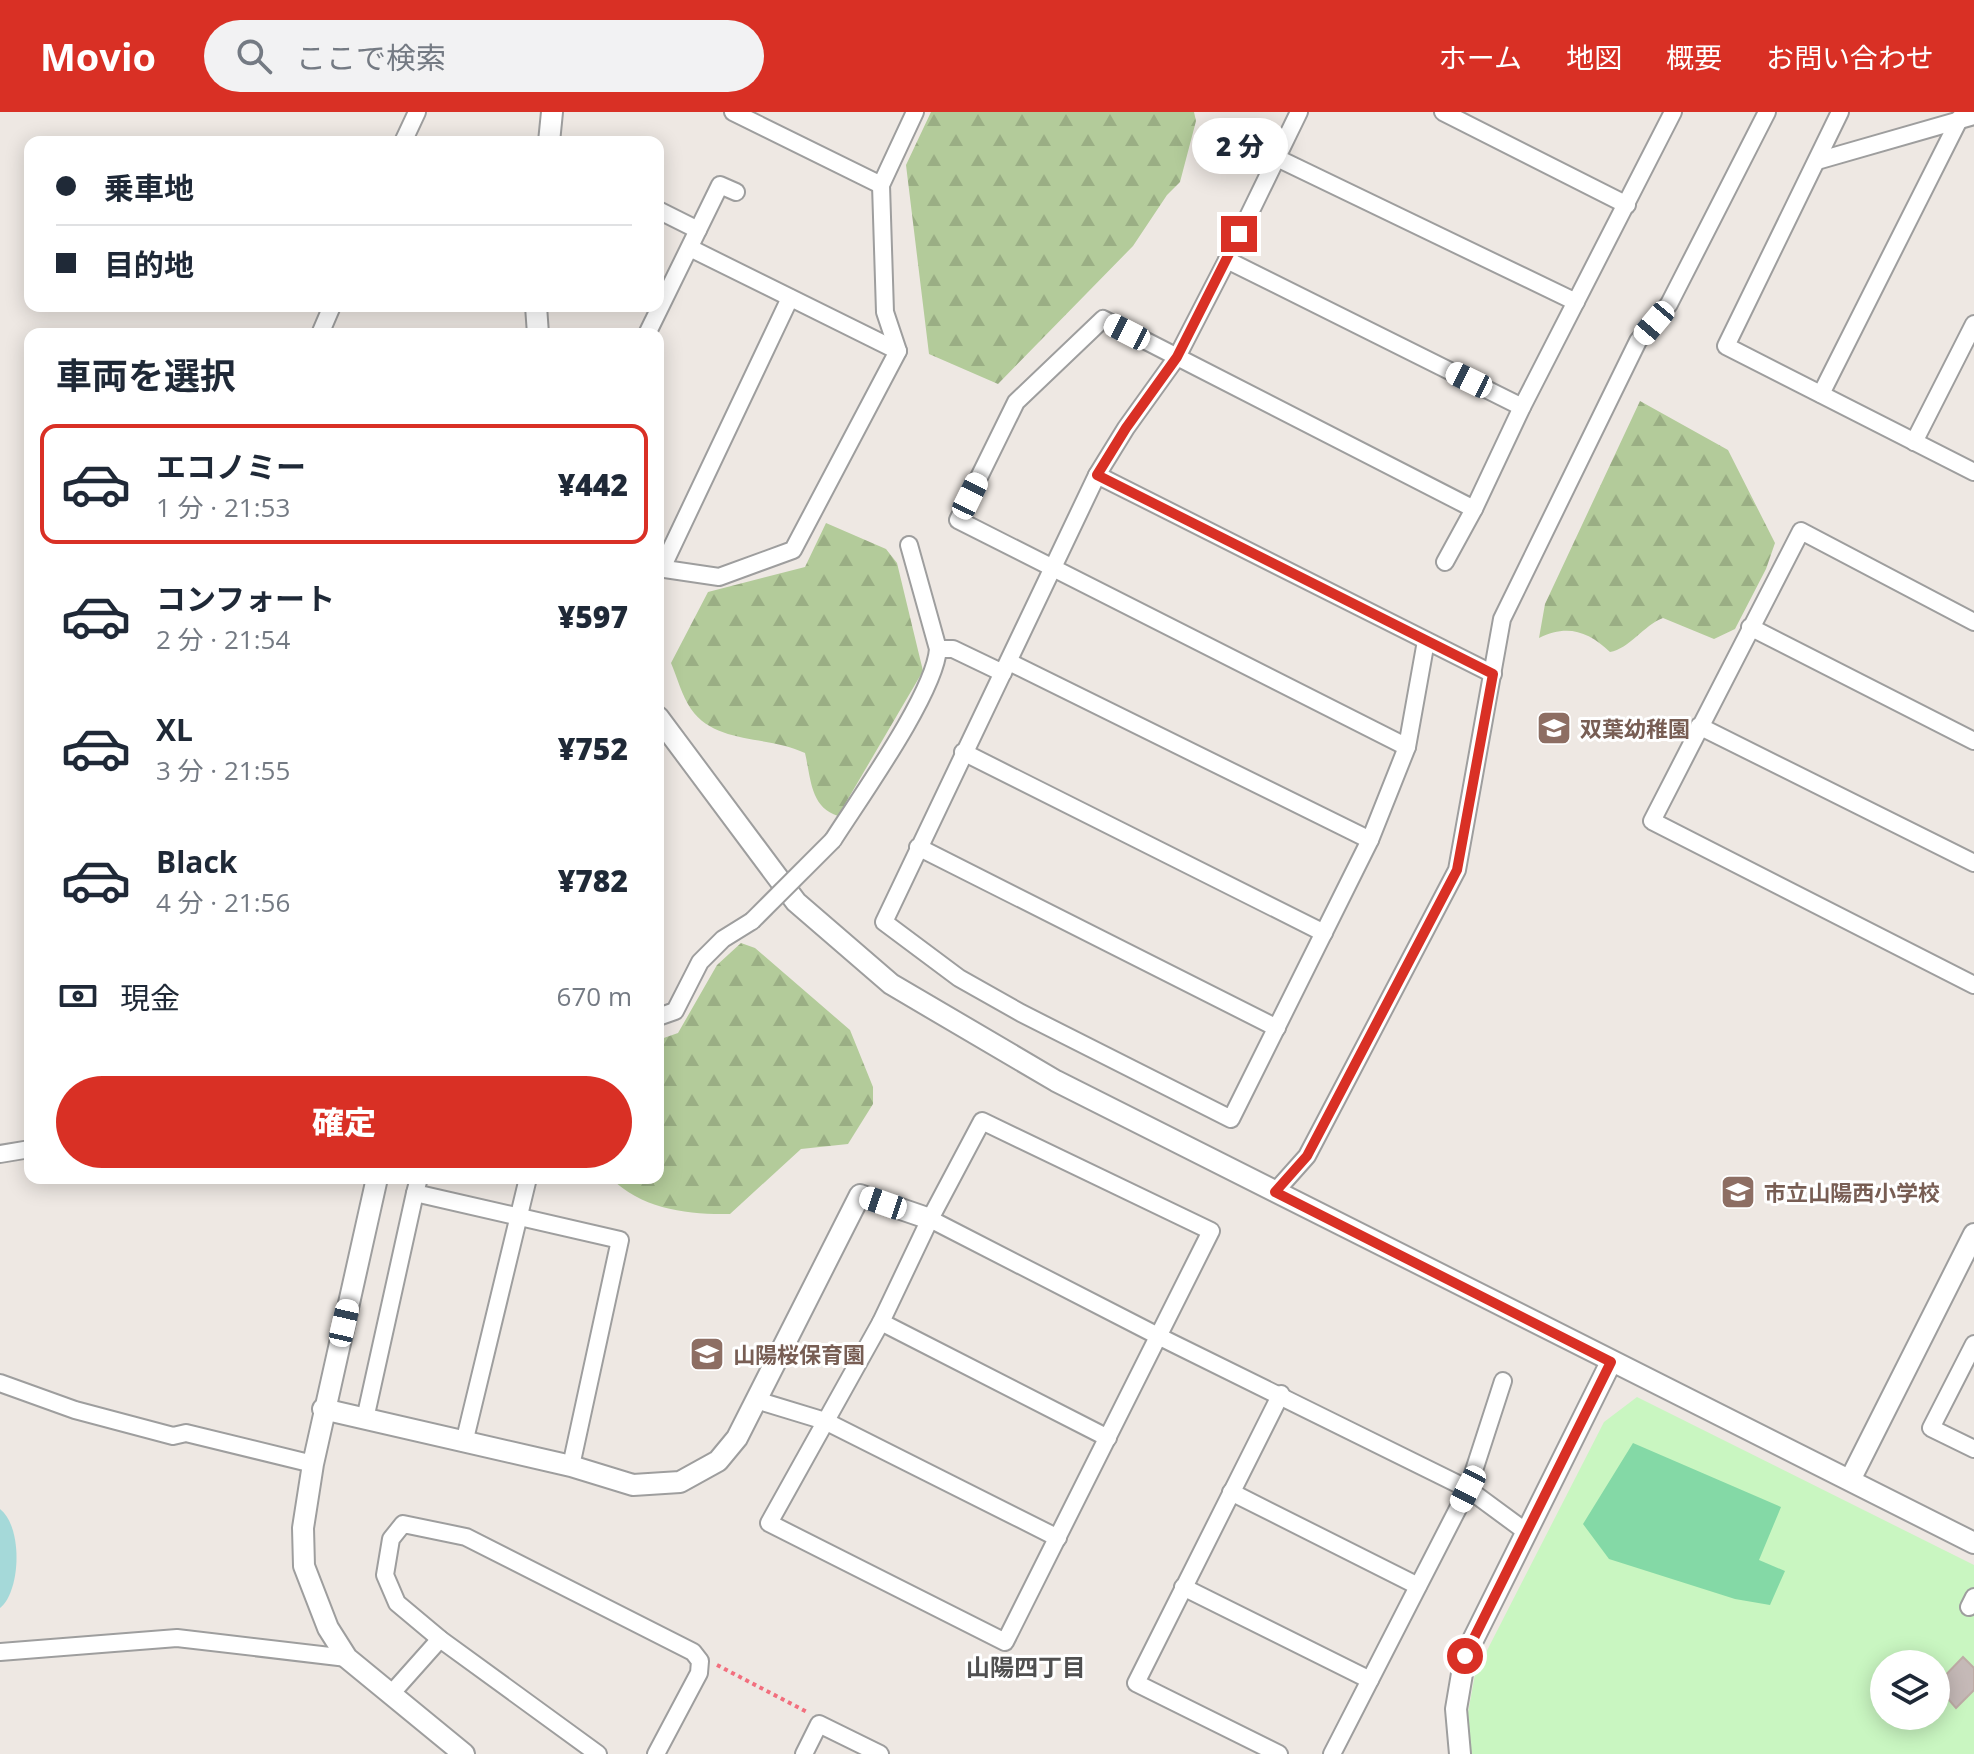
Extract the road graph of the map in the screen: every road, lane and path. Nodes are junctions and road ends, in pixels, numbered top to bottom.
1 (417, 112) edge
2 (552, 112) edge
3 (733, 112) edge
4 (915, 112) edge
5 (1299, 112) edge
6 (1443, 112) edge
7 (1673, 112) edge
8 (1767, 112) edge
9 (1840, 112) edge
10 (1967, 117) edge
11 (765, 119) edge
12 (406, 136) edge
13 (550, 136) edge
14 (1277, 158) junction
15 (1817, 161) junction
16 (881, 185) junction
17 (736, 192) dead end
18 (1627, 205) junction
19 (664, 213) edge
20 (698, 230) junction
21 (690, 248) junction
22 (1227, 260) junction
23 (664, 289) edge
24 (790, 298) junction
25 (1576, 302) junction
26 (1974, 324) edge
27 (898, 351) junction
28 (1177, 357) junction
29 (1821, 394) junction
30 (1522, 407) junction
31 (1914, 442) junction
32 (1974, 472) edge
33 (1097, 475) junction
34 (1474, 509) junction
35 (909, 545) dead end
36 (664, 560) edge
37 (1445, 562) dead end
38 (664, 569) edge
39 (1053, 569) junction
40 (1974, 622) edge
41 (1750, 627) junction
42 (1426, 641) junction
43 (938, 649) junction
44 (1006, 667) junction
45 (1493, 674) junction
46 (1699, 726) junction
47 (664, 730) edge
48 (1974, 741) edge
49 (1407, 747) junction
50 (963, 752) junction
51 (1370, 840) junction
52 (918, 847) junction
53 (1974, 863) edge
54 (1324, 933) junction
55 (1974, 985) edge
56 (664, 1015) edge
57 (1277, 1028) junction
58 (24, 1150) edge
59 (0, 1154) edge
60 (376, 1184) edge
61 (526, 1184) edge
62 (417, 1186) edge
63 (1275, 1192) junction
64 (518, 1218) junction
65 (930, 1219) junction
66 (1974, 1234) edge
67 (881, 1322) junction
68 (1160, 1337) junction
69 (1974, 1344) edge
70 (1611, 1362) junction
71 (1503, 1381) dead end
72 (0, 1383) edge
73 (1281, 1394) junction
74 (756, 1400) junction
75 (323, 1409) junction
76 (365, 1419) junction
77 (825, 1421) junction
78 (1108, 1438) junction
79 (464, 1443) junction
80 (1974, 1449) edge
81 (313, 1464) junction
82 (571, 1466) junction
83 (1851, 1478) junction
84 (1468, 1489) junction
85 (1231, 1492) junction
86 (1525, 1531) junction
87 (1058, 1538) junction
88 (1974, 1543) edge
89 (1418, 1586) junction
90 (1183, 1587) junction
91 (440, 1639) junction
92 (0, 1652) edge
93 (347, 1658) junction
94 (700, 1661) junction
95 (1370, 1680) junction
96 (391, 1694) junction
97 (819, 1724) junction
98 (464, 1754) edge
99 (598, 1754) edge
100 (656, 1754) edge
101 (804, 1754) edge
102 (880, 1754) edge
103 (1279, 1754) edge
104 (1332, 1754) edge
105 (1460, 1754) edge

1 - 12 street
2 - 13 street
3 - 11 street
4 - 16 street
5 - 14 street
6 - 18 street
7 - 18 street
8 - 45 street
9 - 15 street
10 - 15 street
10 - 29 street
11 - 16 street
14 - 22 street
14 - 25 street
15 - 29 street
16 - 27 street
17 - 20 street
18 - 25 street
19 - 20 street
20 - 21 street
21 - 23 street
21 - 24 street
22 - 28 street
22 - 30 street
24 - 27 street
24 - 36 street
25 - 30 street
26 - 31 street
27 - 38 street
28 - 33 street
28 - 34 street
28 - 39 street
29 - 31 street
30 - 34 street
31 - 32 street
33 - 39 street
33 - 42 street
34 - 37 street
35 - 43 street
39 - 44 street
39 - 49 street
40 - 41 street
41 - 46 street
41 - 48 street
42 - 45 street
42 - 49 street
43 - 44 street
43 - 56 street, bridge
44 - 50 street
44 - 51 street
45 - 63 street
46 - 53 street
46 - 55 street
47 - 63 street
49 - 51 street
50 - 52 street
50 - 54 street
51 - 54 street
52 - 57 street
52 - 57 street
54 - 57 street
58 - 59 street
60 - 75 street
61 - 64 street
62 - 64 street
62 - 76 street
63 - 70 street
64 - 79 street
64 - 82 street
65 - 67 street
65 - 68 street
65 - 68 street
65 - 74 street
66 - 83 street
67 - 77 street
67 - 78 street
68 - 73 street
68 - 78 street
69 - 80 street
70 - 83 street
70 - 86 street
71 - 84 street
72 - 81 street
73 - 84 street
73 - 85 street
74 - 77 street
74 - 82 street
75 - 76 street
75 - 81 street
76 - 79 street
77 - 87 street
77 - 87 street
78 - 87 street
79 - 82 street
81 - 93 street
83 - 88 street
84 - 86 street
84 - 89 street
85 - 89 street
85 - 90 street
86 - 105 street
89 - 95 street
90 - 95 street
90 - 103 street
91 - 94 street
91 - 96 street
91 - 99 street
92 - 93 street
93 - 96 street
94 - 97 path
94 - 100 street
95 - 104 street
96 - 98 street
97 - 101 street
97 - 102 street

